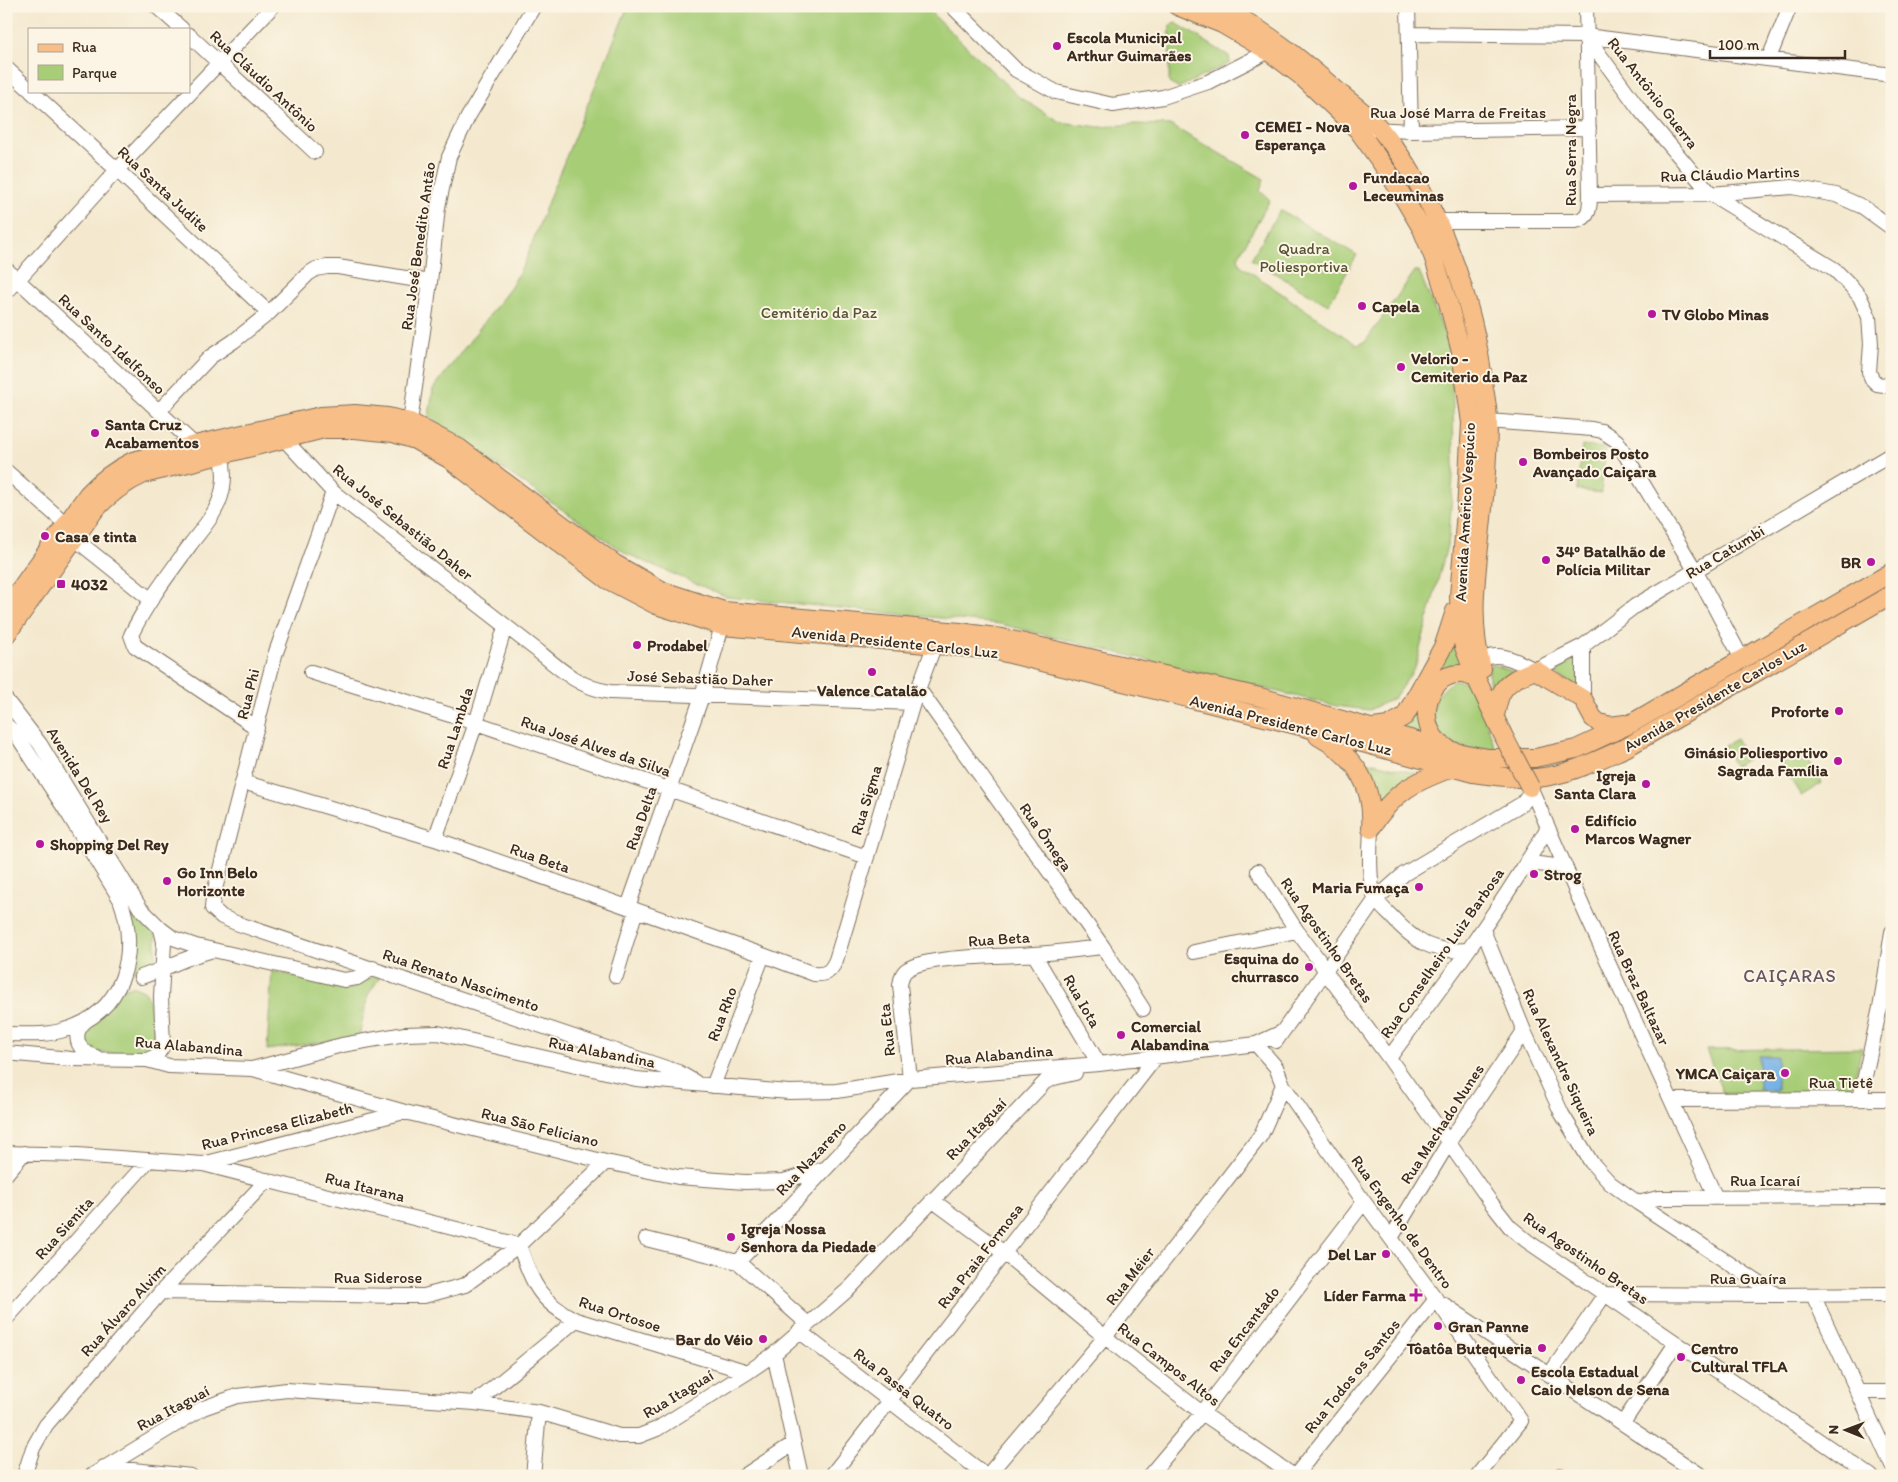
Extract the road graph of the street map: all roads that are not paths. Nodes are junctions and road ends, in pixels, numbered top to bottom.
1 (156, 6) edge
2 (273, 6) edge
3 (534, 6) edge
4 (952, 6) edge
5 (1176, 6) edge
6 (1217, 6) edge
7 (1408, 6) edge
8 (1586, 6) edge
9 (1790, 6) edge
10 (1234, 10) edge
11 (181, 28) edge
12 (1409, 34) junction
13 (190, 36) edge
14 (1586, 36) junction
15 (1275, 48) junction
16 (1769, 58) junction
17 (219, 62) junction
18 (6, 68) edge
19 (1892, 75) edge
20 (28, 88) edge
21 (32, 92) edge
22 (1379, 128) junction
23 (1589, 128) junction
24 (1358, 130) junction
25 (1411, 131) junction
26 (315, 152) dead end
27 (117, 170) junction
28 (1712, 194) junction
29 (1590, 195) junction
30 (1438, 221) junction
31 (1892, 228) edge
32 (1422, 229) junction
33 (6, 269) edge
34 (18, 280) junction
35 (430, 282) junction
36 (6, 293) edge
37 (269, 313) junction
38 (1892, 386) edge
39 (158, 411) junction
40 (1488, 421) junction
41 (410, 422) junction
42 (1471, 423) junction
43 (284, 439) junction
44 (195, 445) junction
45 (221, 454) junction
46 (1892, 454) edge
47 (6, 471) edge
48 (333, 492) junction
49 (71, 532) junction
50 (1695, 570) junction
51 (1892, 572) edge
52 (1892, 594) edge
53 (1459, 596) junction
54 (150, 599) junction
55 (6, 609) edge
56 (722, 626) junction
57 (506, 627) junction
58 (6, 636) edge
59 (936, 637) junction
60 (1583, 646) junction
61 (1742, 659) junction
62 (1478, 670) junction
63 (1535, 670) junction
64 (311, 672) dead end
65 (918, 688) junction
66 (702, 696) junction
67 (1583, 698) junction
68 (6, 700) edge
69 (913, 703) junction
70 (1495, 715) junction
71 (1593, 718) junction
72 (476, 723) junction
73 (1632, 723) junction
74 (6, 725) edge
75 (1300, 726) junction
76 (257, 728) junction
77 (1374, 728) junction
78 (1576, 749) junction
79 (1455, 759) junction
80 (243, 782) junction
81 (670, 789) junction
82 (1529, 793) junction
83 (1548, 827) junction
84 (1371, 829) junction
85 (435, 840) junction
86 (867, 858) junction
87 (1565, 867) junction
88 (1524, 869) junction
89 (1260, 875) dead end
90 (1376, 899) junction
91 (212, 908) joint
92 (632, 909) junction
93 (161, 929) junction
94 (1483, 930) junction
95 (1297, 931) junction
96 (1892, 932) edge
97 (1103, 946) junction
98 (213, 950) junction
99 (1468, 950) junction
100 (1194, 952) dead end
101 (1034, 954) junction
102 (763, 955) junction
103 (373, 968) junction
104 (162, 970) junction
105 (1325, 971) junction
106 (823, 975) joint
107 (616, 976) dead end
108 (902, 976) joint
109 (141, 977) junction
110 (115, 992) junction
111 (1886, 1003) edge
112 (1143, 1009) dead end
113 (161, 1013) junction
114 (87, 1019) junction
115 (1524, 1031) junction
116 (1280, 1033) junction
117 (6, 1034) edge
118 (1256, 1044) junction
119 (6, 1053) edge
120 (1156, 1057) junction
121 (100, 1058) junction
122 (1270, 1058) junction
123 (1389, 1058) junction
124 (147, 1060) junction
125 (1096, 1065) junction
126 (252, 1069) junction
127 (910, 1080) junction
128 (706, 1085) junction
129 (1283, 1085) junction
130 (1860, 1099) junction
131 (1892, 1099) edge
132 (1670, 1100) junction
133 (405, 1112) junction
134 (1449, 1142) junction
135 (6, 1153) edge
136 (24, 1153) junction
137 (148, 1161) junction
138 (606, 1162) junction
139 (203, 1164) junction
140 (824, 1169) junction
141 (6, 1174) edge
142 (267, 1180) junction
143 (1892, 1197) edge
144 (1716, 1198) junction
145 (932, 1200) junction
146 (1364, 1202) junction
147 (1638, 1204) junction
148 (1391, 1238) junction
149 (646, 1239) dead end
150 (519, 1244) junction
151 (1004, 1253) junction
152 (738, 1262) junction
153 (161, 1292) junction
154 (1605, 1294) junction
155 (1892, 1294) edge
156 (1813, 1295) junction
157 (1777, 1296) junction
158 (1436, 1299) junction
159 (6, 1319) edge
160 (576, 1320) junction
161 (804, 1328) junction
162 (1106, 1337) junction
163 (1676, 1343) junction
164 (774, 1354) junction
165 (748, 1372) junction
166 (1550, 1374) junction
167 (1858, 1392) junction
168 (1892, 1392) edge
169 (890, 1400) junction
170 (475, 1403) junction
171 (540, 1412) junction
172 (1202, 1413) junction
173 (1622, 1423) junction
174 (794, 1443) junction
175 (1892, 1466) edge
176 (104, 1467) junction
177 (24, 1476) edge
178 (91, 1476) edge
179 (192, 1476) edge
180 (533, 1476) edge
181 (744, 1476) edge
182 (801, 1476) edge
183 (831, 1476) edge
184 (987, 1476) edge
185 (1149, 1476) edge
186 (1295, 1476) edge
187 (1477, 1476) edge
188 (1702, 1476) edge
189 (1871, 1476) edge

1 - 11 street
2 - 17 street
3 - 35 street, Rua José Benedito Antão
4 - 15 street
5 - 15 main road, Avenida Américo Vespúcio
6 - 10 main road, Avenida Américo Vespúcio
7 - 12 street
8 - 14 street, Rua Serra Negra
9 - 16 street
10 - 15 main road, Avenida Américo Vespúcio
12 - 14 street
12 - 25 street
13 - 17 street, Rua Cláudio Antônio
14 - 16 street
14 - 23 street, Rua Serra Negra
14 - 28 street, Rua Antônio Guerra
15 - 22 main road, Avenida Américo Vespúcio
15 - 24 main road, Avenida Américo Vespúcio
16 - 19 street
17 - 26 street, Rua Cláudio Antônio
17 - 27 street
18 - 20 street, Rua Santa Judite
21 - 27 street, Rua Santa Judite
22 - 24 street, Rua José Marra de Freitas
22 - 25 street, Rua José Marra de Freitas
22 - 30 main road, Avenida Américo Vespúcio
23 - 25 street, Rua José Marra de Freitas
23 - 29 street, Rua Serra Negra
24 - 32 main road, Avenida Américo Vespúcio
27 - 34 street
27 - 37 street, Rua Santa Judite
28 - 29 street, Rua Cláudio Martins
28 - 31 street, Rua Cláudio Martins
28 - 38 street
29 - 30 street, Rua Serra Negra
30 - 32 street, Rua Serra Negra
30 - 40 main road, Avenida Américo Vespúcio
32 - 42 main road, Avenida Américo Vespúcio
33 - 34 street, Rua Santo Idelfonso
34 - 36 street
34 - 39 street, Rua Santo Idelfonso
35 - 37 street
35 - 41 street, Rua José Benedito Antão
37 - 39 street
39 - 44 street, Rua Santo Idelfonso
40 - 42 street
40 - 50 street
40 - 62 main road, Avenida Américo Vespúcio
41 - 44 main road, Avenida Presidente Carlos Luz
41 - 59 main road, Avenida Presidente Carlos Luz
42 - 53 main road, Avenida Américo Vespúcio
43 - 45 main road, Avenida Presidente Carlos Luz
43 - 48 street, Rua José Sebastião Daher
43 - 56 main road, Avenida Presidente Carlos Luz
44 - 49 main road, Avenida Presidente Carlos Luz
45 - 49 main road, Avenida Presidente Carlos Luz
45 - 54 street
46 - 50 street, Rua Catumbi
47 - 49 street
48 - 57 street, Rua José Sebastião Daher
48 - 76 street, Rua Phi
49 - 54 street
49 - 55 main road, Avenida Presidente Carlos Luz
49 - 58 main road, Avenida Presidente Carlos Luz
50 - 60 street, Rua Catumbi
50 - 61 street
51 - 61 main road, Avenida Presidente Carlos Luz
52 - 79 main road, Avenida Presidente Carlos Luz
53 - 62 main road, Avenida Américo Vespúcio
53 - 77 main road
54 - 76 street
56 - 59 main road, Avenida Presidente Carlos Luz
56 - 66 street, Rua Delta
57 - 66 street, José Sebastião Daher
57 - 72 street, Rua Lambda
59 - 65 street, Rua Sigma
59 - 75 main road, Avenida Presidente Carlos Luz
59 - 77 main road, Avenida Presidente Carlos Luz
60 - 63 street, Rua Catumbi
60 - 67 street
61 - 73 main road, Avenida Presidente Carlos Luz
62 - 63 street
62 - 70 main road, Avenida Américo Vespúcio
62 - 79 main road
63 - 67 main road
63 - 70 main road, Rua Catumbi
64 - 72 street, Rua José Alves da Silva
65 - 69 street, Rua Sigma
65 - 97 street, Rua Ômega
66 - 69 street, José Sebastião Daher
66 - 81 street, Rua Delta
67 - 71 main road
68 - 93 street, Avenida Del Rey
69 - 86 street, Rua Sigma
70 - 82 main road, Avenida Américo Vespúcio, bridge
71 - 73 main road
71 - 78 main road
72 - 81 street, Rua José Alves da Silva
72 - 85 street, Rua Lambda
73 - 78 main road, Avenida Presidente Carlos Luz
74 - 110 street, Avenida Del Rey
75 - 79 main road, Avenida Presidente Carlos Luz
75 - 84 main road
76 - 80 street, Rua Phi
77 - 79 main road, Avenida Presidente Carlos Luz
78 - 79 main road, Avenida Presidente Carlos Luz
79 - 84 main road
80 - 85 street, Rua Beta
80 - 91 street, Rua Phi
81 - 86 street, Rua José Alves da Silva
81 - 92 street, Rua Delta
82 - 83 street, Rua Braz Baltazar
82 - 90 street
83 - 87 street, Rua Braz Baltazar
83 - 88 street, Rua Conselheiro Luiz Barbosa
84 - 90 street
85 - 92 street, Rua Beta
86 - 106 street, Rua Sigma
87 - 88 street, Rua Conselheiro Luiz Barbosa
87 - 132 street, Rua Braz Baltazar
88 - 94 street, Rua Conselheiro Luiz Barbosa
89 - 95 street, Rua Agostinho Bretas
90 - 99 street
90 - 105 street
91 - 103 street, Rua Renato Nascimento
92 - 102 street, Rua Beta
92 - 107 street, Rua Delta
93 - 98 street, Avenida Del Rey
93 - 104 street
94 - 99 street, Rua Conselheiro Luiz Barbosa
94 - 115 street, Rua Alexandre Siqueira
95 - 100 street
95 - 105 street, Rua Agostinho Bretas
96 - 111 street
97 - 101 street, Rua Beta
97 - 112 street, Rua Ômega
98 - 103 street, Avenida Del Rey
98 - 104 street
99 - 123 street, Rua Conselheiro Luiz Barbosa
101 - 108 street, Rua Beta
101 - 125 street, Rua Iota
102 - 106 street, Rua Beta
102 - 128 street, Rua Rho
103 - 128 street, Rua Renato Nascimento
104 - 109 street
104 - 113 street
105 - 116 street
105 - 123 street, Rua Agostinho Bretas
108 - 127 street, Rua Eta
109 - 110 street
109 - 113 street
110 - 114 street, Avenida Del Rey
111 - 130 street
113 - 124 street
114 - 117 street, Avenida Del Rey
114 - 121 street
115 - 134 street, Rua Machado Nunes
115 - 147 street, Rua Alexandre Siqueira
116 - 118 street, Rua Alabandina
116 - 122 street
118 - 120 street, Rua Alabandina
118 - 122 street, Rua Engenho de Dentro
119 - 121 street, Rua Alabandina
120 - 125 street, Rua Alabandina
120 - 151 street, Rua Praia Formosa
121 - 124 street, Rua Alabandina
122 - 129 street, Rua Engenho de Dentro
123 - 134 street, Rua Agostinho Bretas
124 - 126 street, Rua Alabandina
125 - 127 street, Rua Alabandina
125 - 145 street, Rua Itaguaí
126 - 128 street, Rua Alabandina
126 - 133 street, Rua São Feliciano
127 - 128 street, Rua Alabandina
127 - 140 street, Rua Nazareno
129 - 146 street, Rua Engenho de Dentro
129 - 162 street, Rua Méier
130 - 131 street, Rua Tietê
130 - 132 street, Rua Tietê
132 - 144 street, Rua Braz Baltazar
133 - 138 street, Rua São Feliciano
133 - 139 street, Rua Princesa Elizabeth
134 - 148 street, Rua Machado Nunes
134 - 154 street, Rua Agostinho Bretas
135 - 136 street, Rua Princesa Elizabeth
136 - 137 street, Rua Princesa Elizabeth
136 - 141 street
137 - 139 street, Rua Princesa Elizabeth
137 - 159 street, Rua Sienita
138 - 140 street, Rua São Feliciano
138 - 150 street, Rua Siderose
139 - 142 street, Rua Itarana
140 - 152 street, Rua Nazareno
142 - 150 street, Rua Itarana
142 - 153 street, Rua Álvaro Alvim
143 - 144 street, Rua Icaraí
144 - 147 street, Rua Icaraí
145 - 151 street, Rua Campos Altos
145 - 161 street, Rua Itaguaí
146 - 148 street, Rua Engenho de Dentro
146 - 172 street, Rua Encantado
147 - 157 street, Rua Alexandre Siqueira
148 - 158 street, Rua Engenho de Dentro
149 - 152 street
150 - 153 street, Rua Siderose
150 - 160 street, Rua Ortosoe
151 - 162 street, Rua Campos Altos
151 - 169 street, Rua Praia Formosa
152 - 161 street, Rua Passa Quatro
153 - 177 street, Rua Álvaro Alvim
154 - 157 street, Rua Guaíra
154 - 163 street, Rua Agostinho Bretas
154 - 166 street
155 - 156 street, Rua Guaíra
156 - 157 street, Rua Guaíra
156 - 167 street
158 - 166 street
158 - 186 street, Rua Todos os Santos
158 - 187 street, Rua Engenho de Dentro
160 - 165 street, Rua Ortosoe
160 - 170 street
161 - 164 street, Rua Itaguaí
161 - 169 street, Rua Passa Quatro
162 - 172 street, Rua Campos Altos
162 - 184 street, Rua Méier
163 - 173 street
163 - 189 street, Rua Agostinho Bretas
164 - 165 street, Rua Itaguaí
164 - 174 street
165 - 171 street, Rua Itaguaí
166 - 173 street
167 - 168 street
167 - 175 street
169 - 183 street, Rua Praia Formosa
169 - 184 street, Rua Passa Quatro
170 - 171 street, Rua Itaguaí
170 - 176 street, Rua Itaguaí
171 - 180 street
172 - 185 street, Rua Encantado
172 - 186 street, Rua Campos Altos
173 - 188 street
174 - 181 street
174 - 182 street
176 - 178 street, Rua Itaguaí
176 - 179 street

